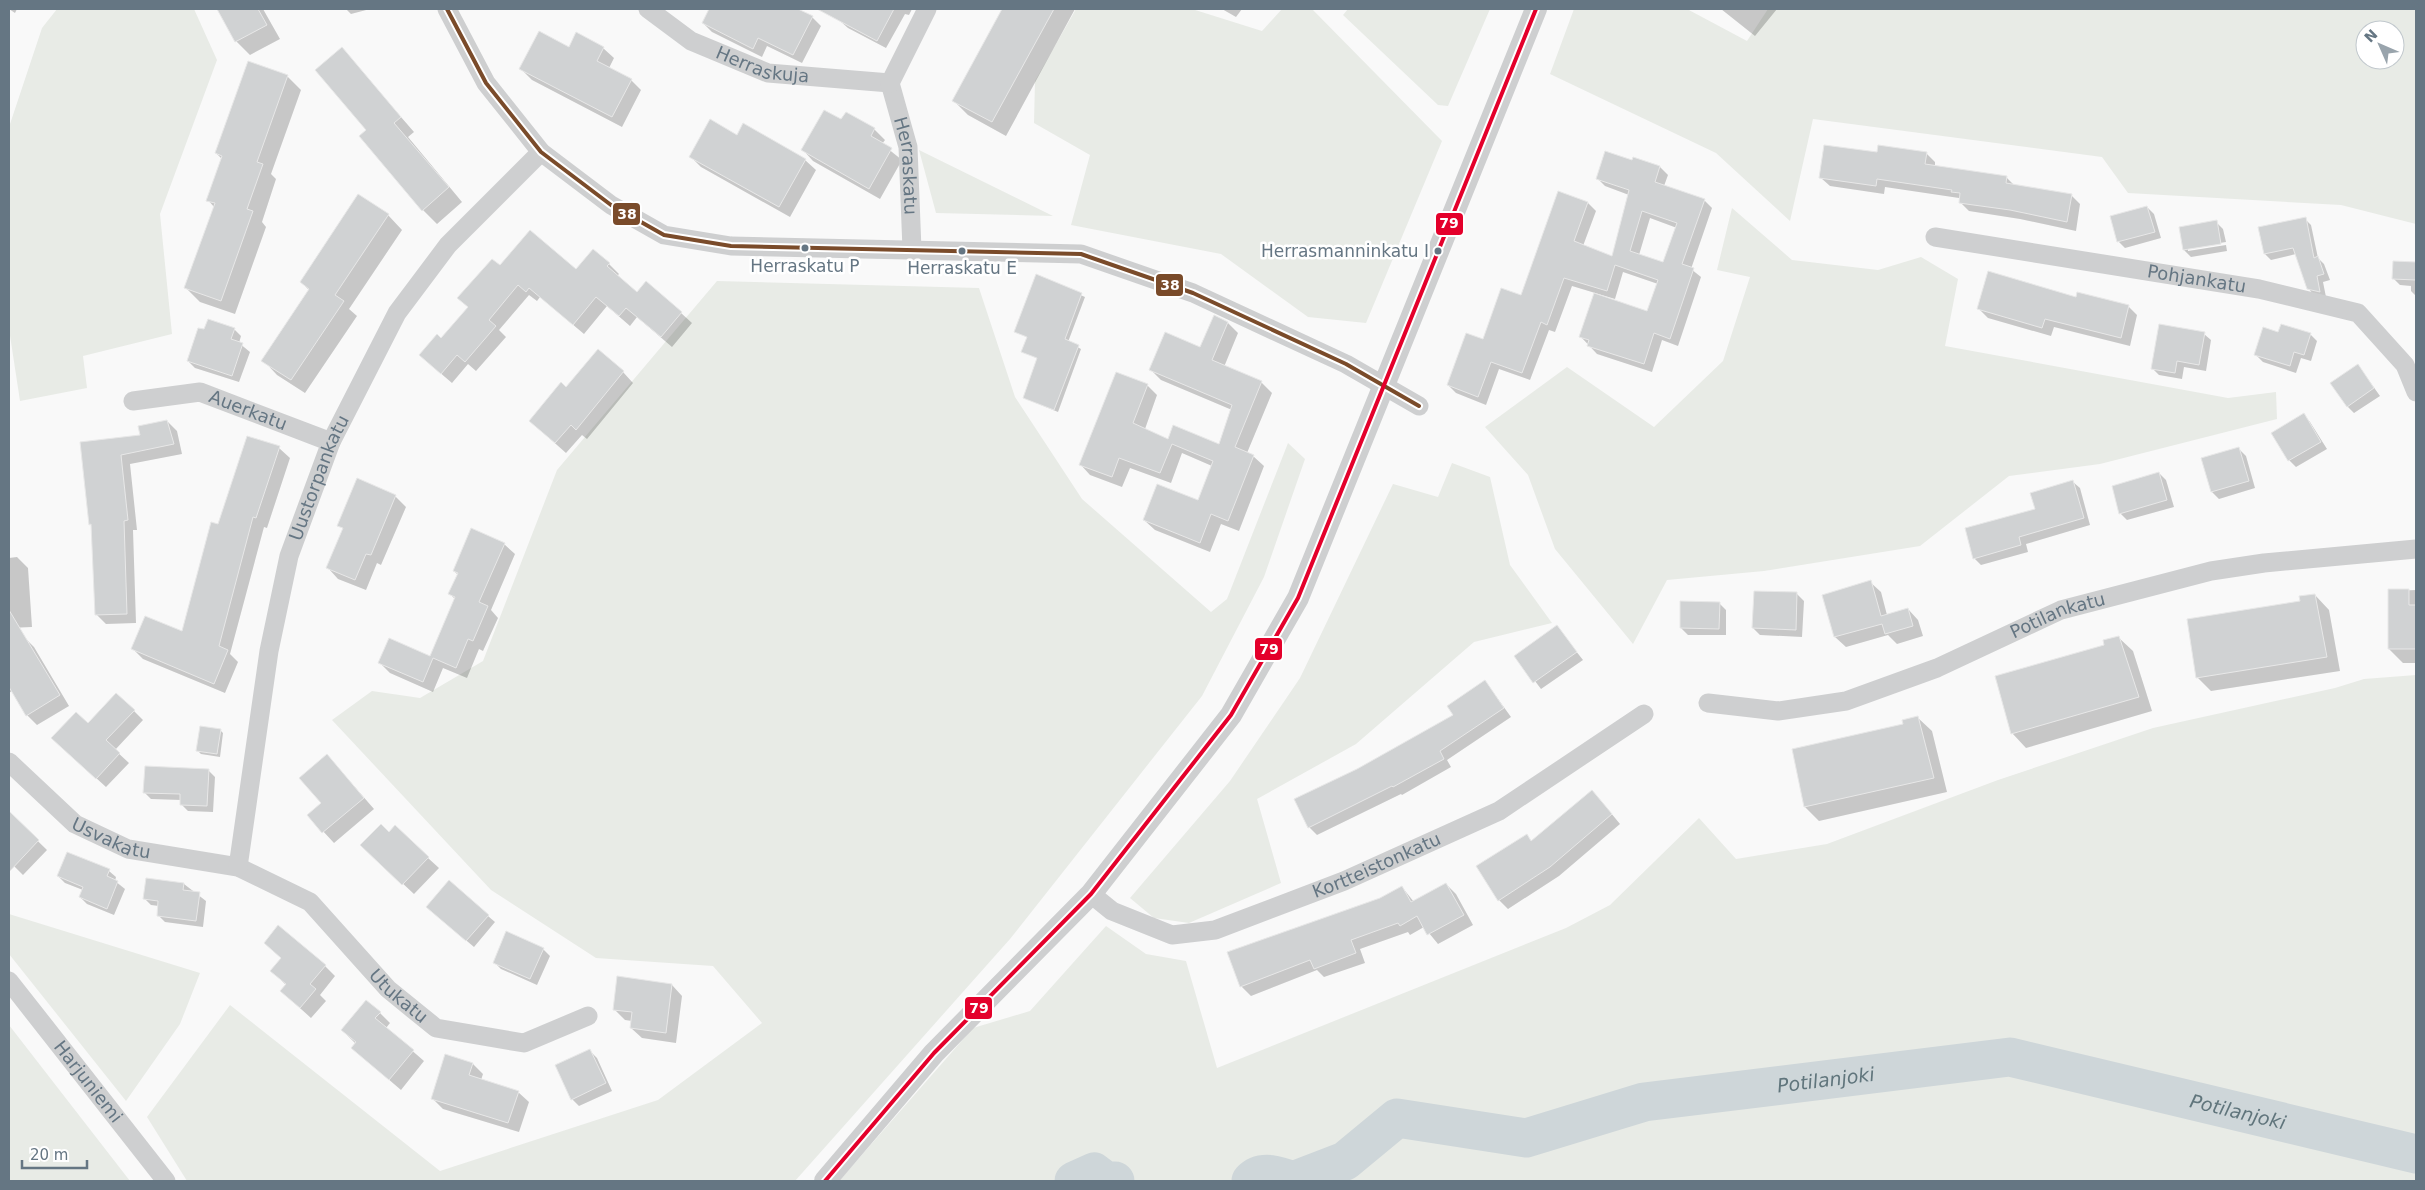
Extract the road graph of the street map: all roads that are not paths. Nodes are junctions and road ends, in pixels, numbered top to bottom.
1 (447, 9) edge
2 (648, 9) edge
3 (927, 9) edge
4 (1536, 9) edge
5 (890, 83) junction
6 (541, 152) junction
7 (1935, 237) dead end
8 (912, 250) junction
9 (1383, 386) junction
10 (2416, 392) edge
11 (133, 400) dead end
12 (1419, 406) dead end
13 (331, 442) junction
14 (2416, 549) edge
15 (1708, 703) dead end
16 (1644, 714) dead end
17 (9, 762) edge
18 (238, 868) junction
19 (1091, 894) junction
20 (9, 981) edge
21 (588, 1016) dead end
22 (166, 1181) edge
23 (825, 1181) edge

1 - 6 street
2 - 5 street, Herraskuja
3 - 5 street
4 - 9 street
5 - 8 street, Herraskatu
6 - 8 street
6 - 13 street, Uustorpankatu
7 - 10 street, Pohjankatu
8 - 9 street
9 - 12 street
9 - 19 street
11 - 13 street, Auerkatu
13 - 18 street, Uustorpankatu
14 - 15 street, Potilankatu
16 - 19 street, Kortteistonkatu
17 - 18 street, Usvakatu
18 - 21 street, Utukatu
19 - 23 street
20 - 22 street, Harjuniemi

